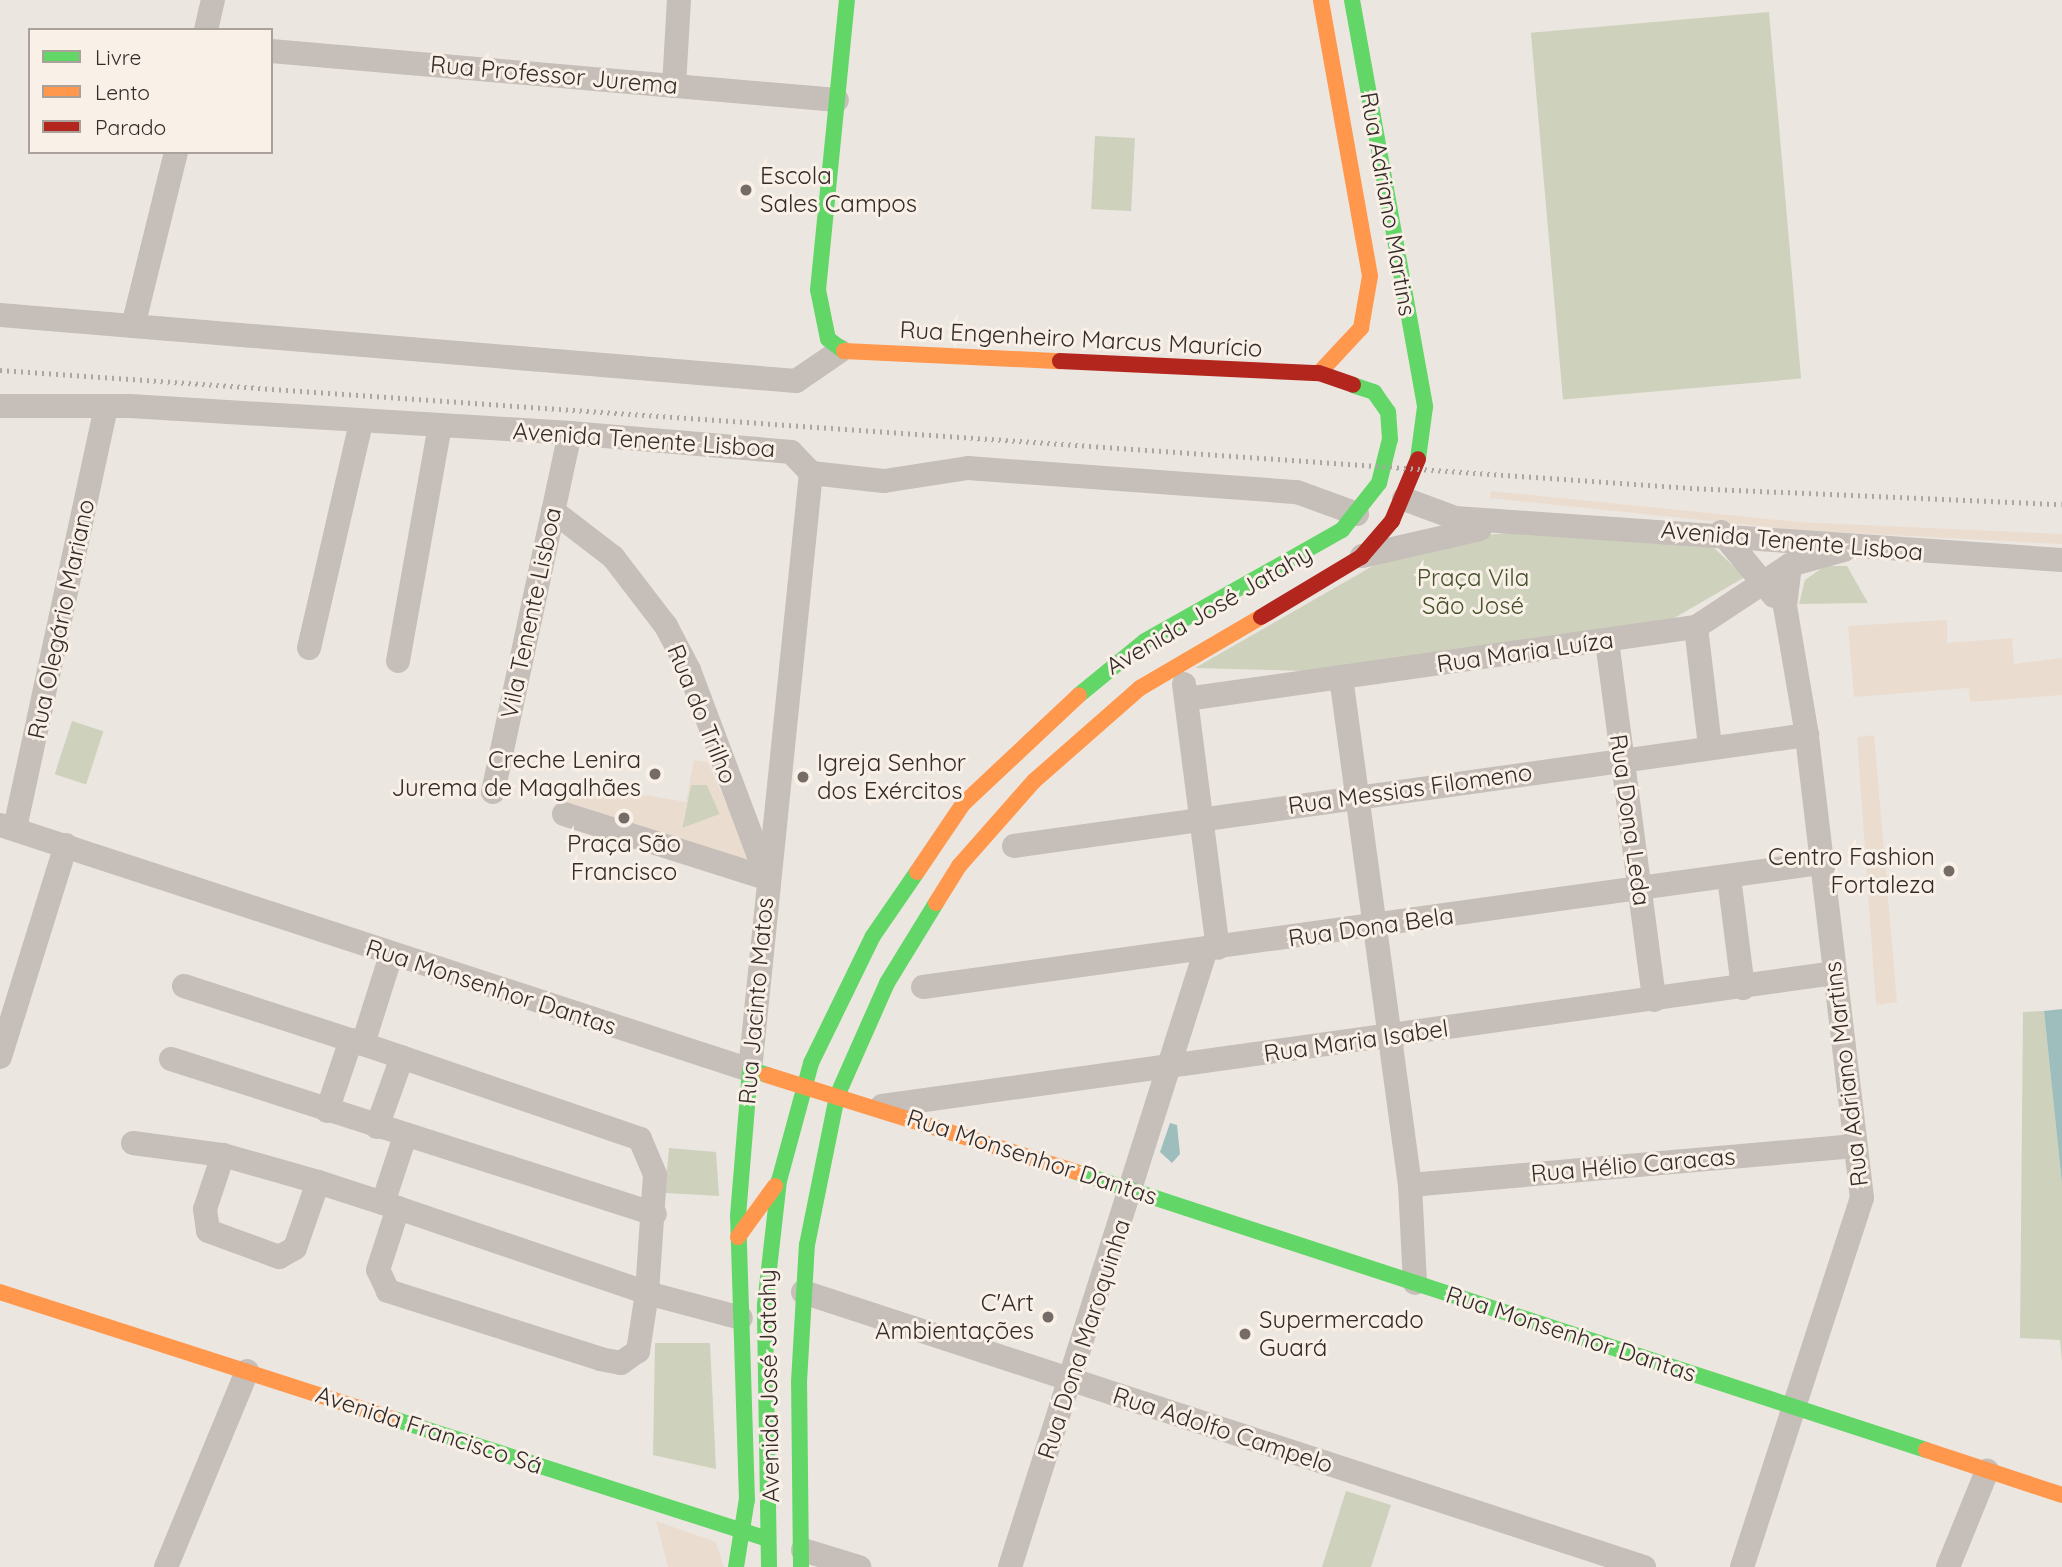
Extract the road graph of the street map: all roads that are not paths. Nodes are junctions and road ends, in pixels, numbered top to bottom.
1 (213, 0) edge
2 (679, 0) edge
3 (847, 0) edge
4 (1321, 0) edge
5 (1352, 0) edge
6 (206, 28) edge
7 (273, 51) edge
8 (674, 86) junction
9 (837, 100) junction
10 (176, 154) edge
11 (0, 315) edge
12 (133, 326) junction
13 (840, 351) junction
14 (1319, 373) junction
15 (0, 406) edge
16 (1425, 407) joint
17 (105, 410) junction
18 (361, 422) junction
19 (440, 426) junction
20 (570, 433) junction
21 (811, 473) junction
22 (1404, 499) junction
23 (553, 511) junction
24 (1357, 514) junction
25 (1522, 522) junction
26 (1721, 532) junction
27 (1844, 550) junction
28 (1361, 556) junction
29 (2062, 560) edge
30 (1790, 565) junction
31 (1763, 585) junction
32 (1785, 606) junction
33 (1696, 627) junction
34 (1607, 641) junction
35 (309, 648) dead end
36 (398, 661) dead end
37 (1181, 662) junction
38 (1341, 677) junction
39 (1186, 699) junction
40 (1807, 734) junction
41 (1710, 747) junction
42 (1621, 760) junction
43 (493, 792) dead end
44 (1357, 795) junction
45 (564, 814) dead end
46 (1202, 821) junction
47 (7, 827) edge
48 (66, 845) junction
49 (1014, 846) dead end
50 (1820, 863) junction
51 (766, 877) junction
52 (1729, 877) junction
53 (1640, 890) junction
54 (1377, 927) junction
55 (1212, 949) junction
56 (391, 955) junction
57 (1835, 973) junction
58 (184, 986) dead end
59 (923, 987) dead end
60 (1744, 988) junction
61 (1654, 1000) junction
62 (1391, 1035) junction
63 (357, 1042) junction
64 (0, 1057) edge
65 (402, 1057) junction
66 (171, 1059) dead end
67 (1169, 1068) junction
68 (750, 1070) junction
69 (803, 1086) junction
70 (837, 1096) junction
71 (877, 1107) junction
72 (327, 1111) junction
73 (377, 1127) junction
74 (405, 1136) junction
75 (133, 1143) dead end
76 (1855, 1146) junction
77 (223, 1155) junction
78 (779, 1181) junction
79 (318, 1182) junction
80 (1410, 1185) junction
81 (1132, 1188) junction
82 (391, 1205) junction
83 (655, 1214) junction
84 (738, 1237) junction
85 (1415, 1283) junction
86 (0, 1292) edge
87 (803, 1292) junction
88 (647, 1293) junction
89 (741, 1318) junction
90 (247, 1371) junction
91 (1070, 1380) junction
92 (1794, 1407) junction
93 (1987, 1471) junction
94 (2062, 1495) edge
95 (742, 1531) junction
96 (771, 1540) junction
97 (802, 1558) edge
98 (845, 1565) edge
99 (166, 1567) edge
100 (736, 1567) edge
101 (769, 1567) edge
102 (1010, 1567) edge
103 (1644, 1567) edge
104 (1742, 1567) edge
105 (1948, 1567) edge

1 - 6 street
2 - 8 street
3 - 9 main road
4 - 14 main road, Rua Adriano Martins
5 - 16 main road, Rua Adriano Martins
7 - 8 street, Rua Professor Jurema
8 - 9 street, Rua Professor Jurema
9 - 13 main road
10 - 12 street
11 - 12 street
12 - 13 street
13 - 14 main road, Rua Engenheiro Marcus Maurício
14 - 24 main road, Avenida José Jatahy
15 - 17 street, Avenida Tenente Lisboa
16 - 22 main road, Avenida José Jatahy
17 - 18 street, Avenida Tenente Lisboa
17 - 47 street, Rua Olegário Mariano
18 - 19 street, Avenida Tenente Lisboa
18 - 35 street
19 - 20 street, Avenida Tenente Lisboa
19 - 36 street
20 - 21 street, Avenida Tenente Lisboa
20 - 23 street, Vila Tenente Lisboa
21 - 24 street
21 - 51 street, Rua Jacinto Matos
22 - 25 street, Avenida Tenente Lisboa
22 - 28 main road, Avenida José Jatahy
23 - 43 street, Vila Tenente Lisboa
23 - 51 street, Rua do Trilho
24 - 69 main road, Avenida José Jatahy
25 - 26 street, Avenida Tenente Lisboa
25 - 28 street, Avenida Tenente Lisboa
26 - 27 street, Avenida Tenente Lisboa
26 - 31 street
27 - 29 street, Avenida Tenente Lisboa
27 - 30 street, Rua Maria Luíza
28 - 37 main road, Avenida José Jatahy
30 - 31 street, Rua Maria Luíza
30 - 32 street, Rua Adriano Martins
31 - 32 street
31 - 33 street, Rua Maria Luíza
32 - 40 street, Rua Adriano Martins
33 - 34 street, Rua Maria Luíza
33 - 41 street
34 - 38 street, Rua Maria Luíza
34 - 42 street, Rua Dona Leda
37 - 39 street, Rua Dona Maroquinha
37 - 70 main road, Avenida José Jatahy
38 - 39 street, Rua Maria Luíza
38 - 44 street
39 - 46 street, Rua Dona Maroquinha
40 - 41 street, Rua Messias Filomeno
40 - 50 street, Rua Adriano Martins
41 - 42 street, Rua Messias Filomeno
42 - 44 street, Rua Messias Filomeno
42 - 53 street, Rua Dona Leda
44 - 46 street, Rua Messias Filomeno
44 - 54 street
45 - 51 street
46 - 49 street, Rua Messias Filomeno
46 - 55 street, Rua Dona Maroquinha
47 - 48 street, Rua Monsenhor Dantas
48 - 56 street, Rua Monsenhor Dantas
48 - 64 street
50 - 52 street, Rua Dona Bela
50 - 57 street, Rua Adriano Martins
51 - 68 street, Rua Jacinto Matos
52 - 53 street, Rua Dona Bela
52 - 60 street
53 - 54 street, Rua Dona Bela
53 - 61 street, Rua Dona Leda
54 - 55 street, Rua Dona Bela
54 - 62 street
55 - 59 street, Rua Dona Bela
55 - 67 street, Rua Dona Maroquinha
56 - 63 street
56 - 68 street, Rua Monsenhor Dantas
57 - 60 street, Rua Maria Isabel
57 - 76 street, Rua Adriano Martins
58 - 63 street
60 - 61 street, Rua Maria Isabel
61 - 62 street, Rua Maria Isabel
62 - 67 street, Rua Maria Isabel
62 - 80 street
63 - 65 street
63 - 72 street
65 - 73 street
65 - 83 street
66 - 72 street
67 - 71 street, Rua Maria Isabel
67 - 81 street, Rua Dona Maroquinha
68 - 69 main road, Rua Monsenhor Dantas
68 - 84 main road, Rua Jacinto Matos
69 - 70 main road, Rua Monsenhor Dantas
69 - 78 main road, Avenida José Jatahy
70 - 71 main road, Rua Monsenhor Dantas
70 - 87 main road, Avenida José Jatahy
71 - 81 main road, Rua Monsenhor Dantas
72 - 73 street
73 - 74 street
74 - 82 street
74 - 83 street
75 - 77 street
76 - 80 street, Rua Hélio Caracas
76 - 92 street, Rua Adriano Martins
77 - 79 street
77 - 79 street
78 - 84 main road
78 - 96 main road, Avenida José Jatahy
79 - 82 street
80 - 85 street
81 - 85 main road, Rua Monsenhor Dantas
81 - 91 street, Rua Dona Maroquinha
82 - 88 street
82 - 88 street
83 - 88 street
84 - 89 main road, Rua Jacinto Matos
85 - 92 main road, Rua Monsenhor Dantas
86 - 90 main road, Avenida Francisco Sá
87 - 91 street, Rua Adolfo Campelo
87 - 97 main road, Avenida José Jatahy
88 - 89 street
89 - 95 main road, Rua Jacinto Matos
90 - 95 main road, Avenida Francisco Sá
90 - 99 street
91 - 102 street, Rua Dona Maroquinha
91 - 103 street, Rua Adolfo Campelo
92 - 93 main road, Rua Monsenhor Dantas
92 - 104 street, Rua Adriano Martins
93 - 94 main road, Rua Monsenhor Dantas
93 - 105 street
95 - 96 main road, Avenida Francisco Sá
95 - 100 main road, Rua Jacinto Matos
96 - 97 main road, Avenida Francisco Sá
96 - 101 main road, Avenida José Jatahy
97 - 98 street, Avenida Francisco Sá

